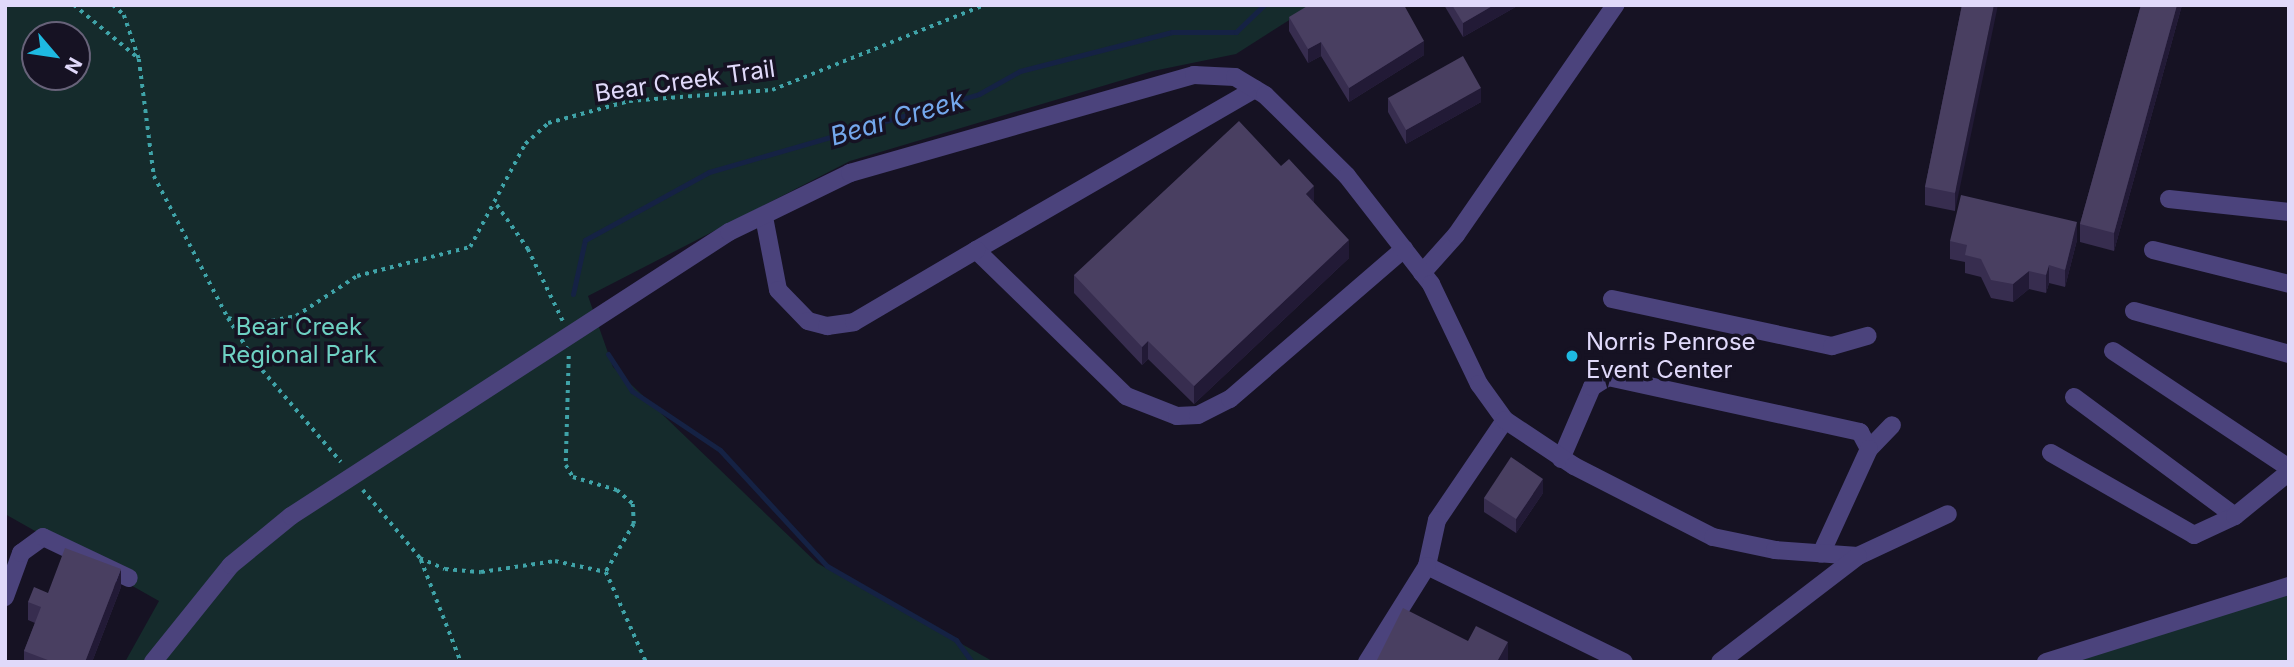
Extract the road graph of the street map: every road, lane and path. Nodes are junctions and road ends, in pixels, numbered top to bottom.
1 (74, 5) edge
2 (113, 5) edge
3 (985, 5) edge
4 (1615, 5) edge
5 (139, 59) junction
6 (1255, 89) junction
7 (2169, 199) dead end
8 (497, 205) junction
9 (2289, 212) edge
10 (764, 217) junction
11 (1404, 249) junction
12 (976, 250) junction
13 (2153, 250) dead end
14 (1422, 273) junction
15 (2289, 284) edge
16 (1612, 299) dead end
17 (2134, 312) dead end
18 (228, 318) junction
19 (568, 334) junction
20 (1868, 336) dead end
21 (2113, 351) dead end
22 (2289, 354) edge
23 (2074, 397) dead end
24 (1505, 420) junction
25 (1892, 425) dead end
26 (1869, 449) junction
27 (2051, 453) dead end
28 (1561, 459) junction
29 (2289, 470) edge
30 (352, 475) junction
31 (1948, 513) dead end
32 (2235, 516) junction
33 (1821, 554) junction
34 (1858, 556) junction
35 (420, 558) junction
36 (1427, 566) junction
37 (606, 572) junction
38 (129, 578) dead end
39 (2289, 586) edge
40 (5, 597) edge
41 (153, 662) edge
42 (461, 662) edge
43 (646, 662) edge
44 (1367, 662) edge
45 (1624, 662) edge
46 (1720, 662) edge
47 (2046, 662) edge

1 - 5 path
2 - 5 path
3 - 8 path, Bear Creek Trail
4 - 14 street
5 - 18 path
6 - 10 street
6 - 11 street
6 - 12 street
7 - 9 street
8 - 18 path, Bear Creek Trail
8 - 19 path
10 - 12 street
10 - 19 street
11 - 12 street
11 - 14 street
13 - 15 street
14 - 24 street
16 - 20 street
17 - 22 street
18 - 30 path
19 - 30 street
19 - 37 path
21 - 29 street
23 - 32 street
24 - 28 street
24 - 36 street
25 - 26 street
26 - 28 street
26 - 33 street
27 - 32 street
28 - 33 street
29 - 32 street
30 - 35 path
30 - 41 street
31 - 34 street
33 - 34 street
34 - 46 street
35 - 37 path
35 - 42 path
36 - 44 street
36 - 45 street
37 - 43 path
38 - 40 street
39 - 47 street

